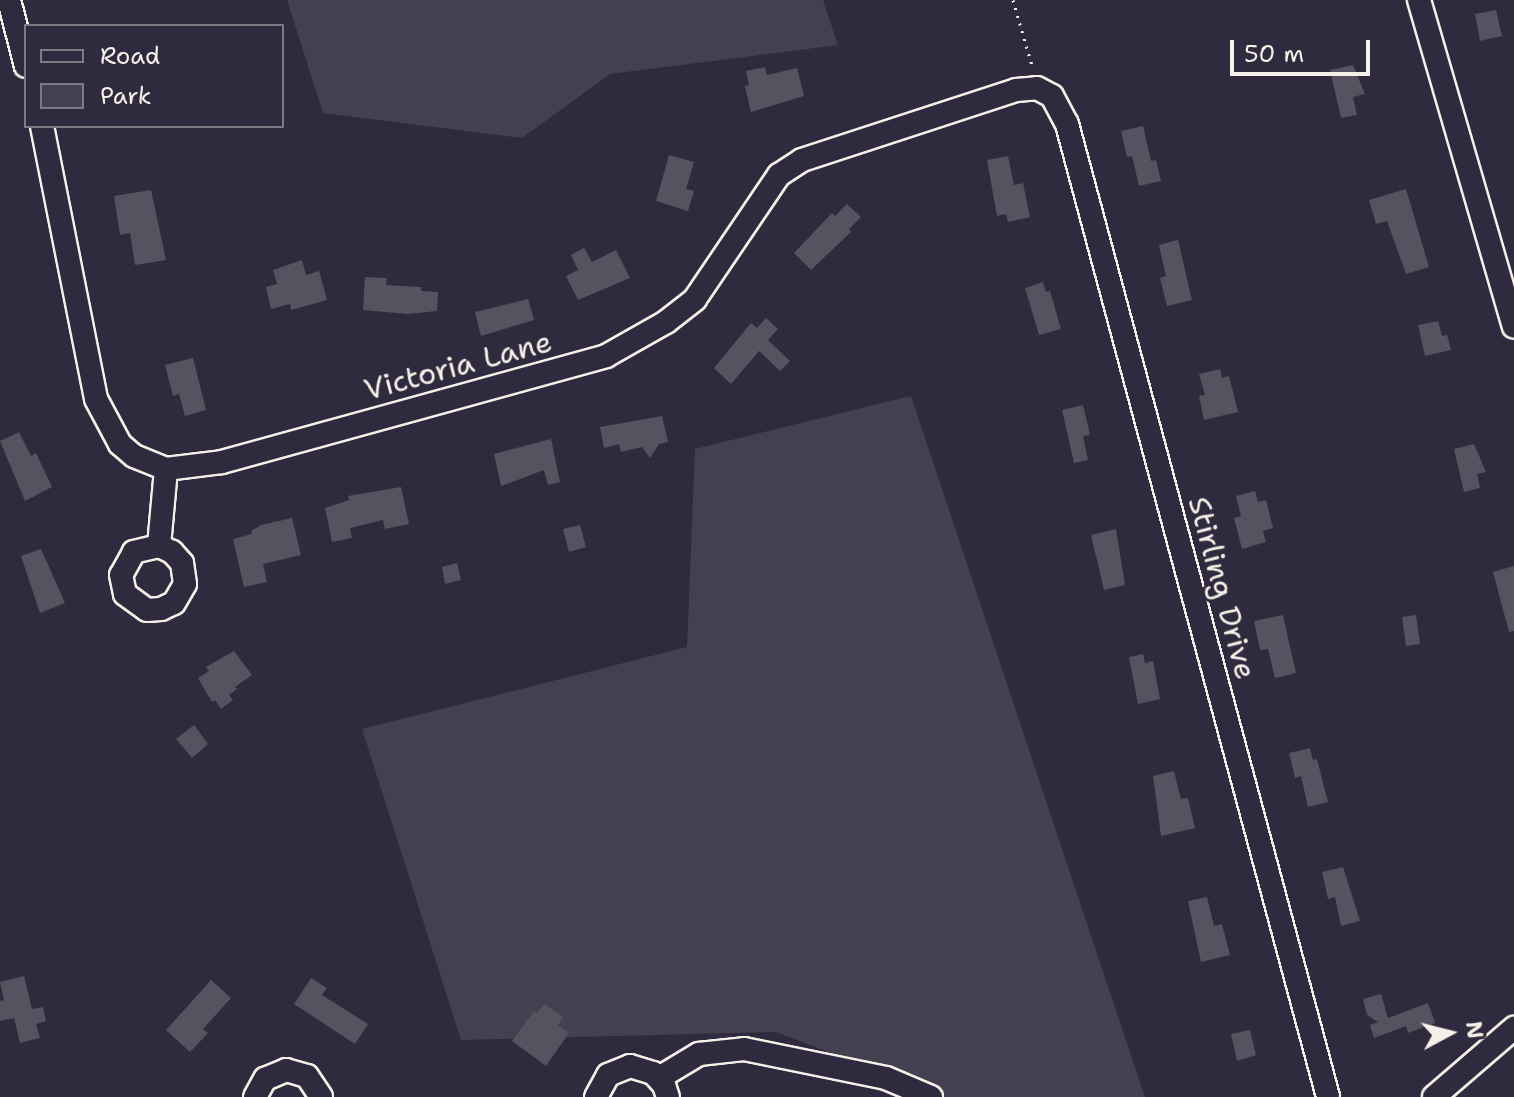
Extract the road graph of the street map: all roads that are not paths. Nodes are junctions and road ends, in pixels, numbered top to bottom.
1 (9, 0) edge
2 (1419, 0) edge
3 (24, 58) edge
4 (1044, 92) joint
5 (42, 128) edge
6 (1514, 326) edge
7 (166, 469) junction
8 (159, 546) dead end
9 (1514, 1028) edge
10 (664, 1088) edge
11 (255, 1097) edge
12 (321, 1097) edge
13 (596, 1097) edge
14 (931, 1097) edge
15 (1328, 1097) edge
16 (1434, 1097) edge

1 - 3 street
2 - 6 street
4 - 7 street, Victoria Lane
4 - 15 street, Stirling Drive
5 - 7 street
7 - 8 street
9 - 16 street
10 - 13 street
10 - 14 street
11 - 12 street

